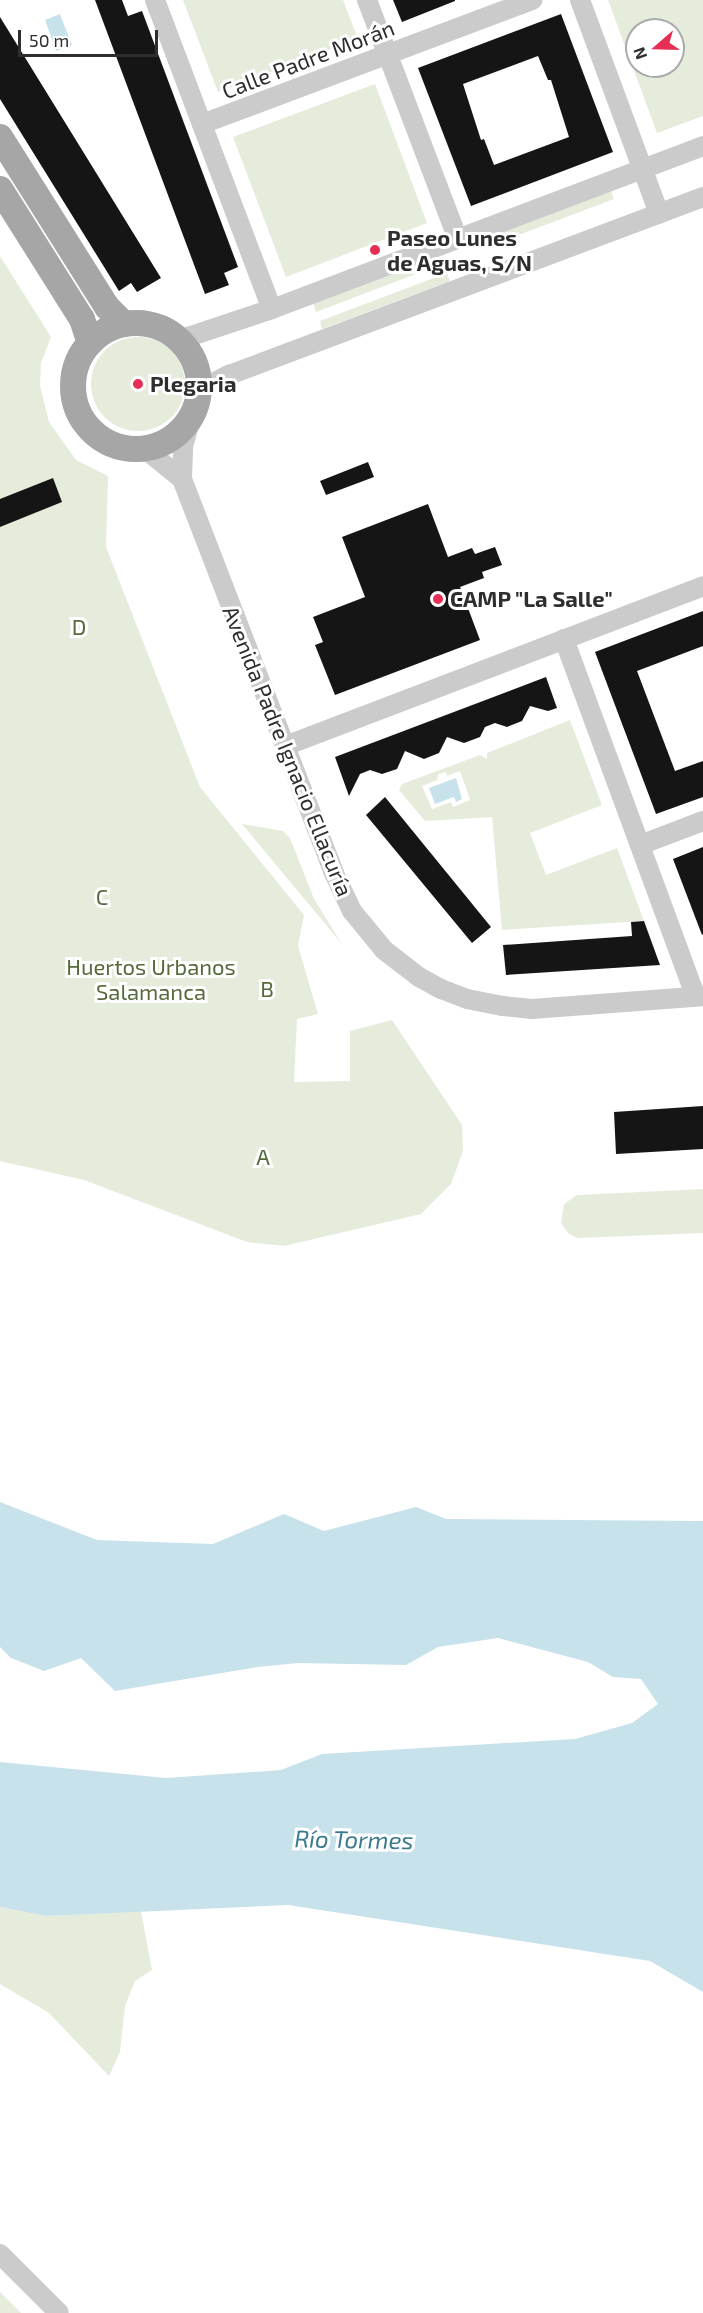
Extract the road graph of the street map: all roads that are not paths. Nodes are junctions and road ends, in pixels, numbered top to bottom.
1 (156, 0) edge
2 (367, 0) edge
3 (532, 0) edge
4 (580, 0) edge
5 (387, 55) junction
6 (202, 124) junction
7 (0, 137) edge
8 (703, 146) edge
9 (643, 168) junction
10 (0, 189) edge
11 (703, 197) edge
12 (659, 214) junction
13 (457, 237) junction
14 (272, 309) junction
15 (124, 324) junction
16 (179, 340) junction
17 (90, 343) junction
18 (199, 390) junction
19 (190, 418) junction
20 (145, 448) junction
21 (182, 479) junction
22 (703, 586) edge
23 (564, 639) junction
24 (285, 746) junction
25 (703, 821) edge
26 (640, 845) junction
27 (699, 996) edge
28 (0, 2254) edge
29 (59, 2313) edge

1 - 6 street
2 - 5 street
3 - 5 street, Calle Padre Morán
4 - 9 street
5 - 6 street, Calle Padre Morán
5 - 13 street
6 - 14 street
7 - 15 main road
8 - 9 street
9 - 12 street
9 - 13 street
10 - 17 main road
11 - 12 street
12 - 18 street
13 - 14 street
14 - 16 street
15 - 16 main road
15 - 17 main road
16 - 18 main road
17 - 20 main road
18 - 19 main road
19 - 20 main road
19 - 21 street, Avenida Padre Ignacio Ellacuría
20 - 21 street, Avenida Padre Ignacio Ellacuría
21 - 24 street, Avenida Padre Ignacio Ellacuría
22 - 23 street
23 - 24 street
23 - 26 street
24 - 27 street, Avenida Padre Ignacio Ellacuría
25 - 26 street
26 - 27 street
28 - 29 street

